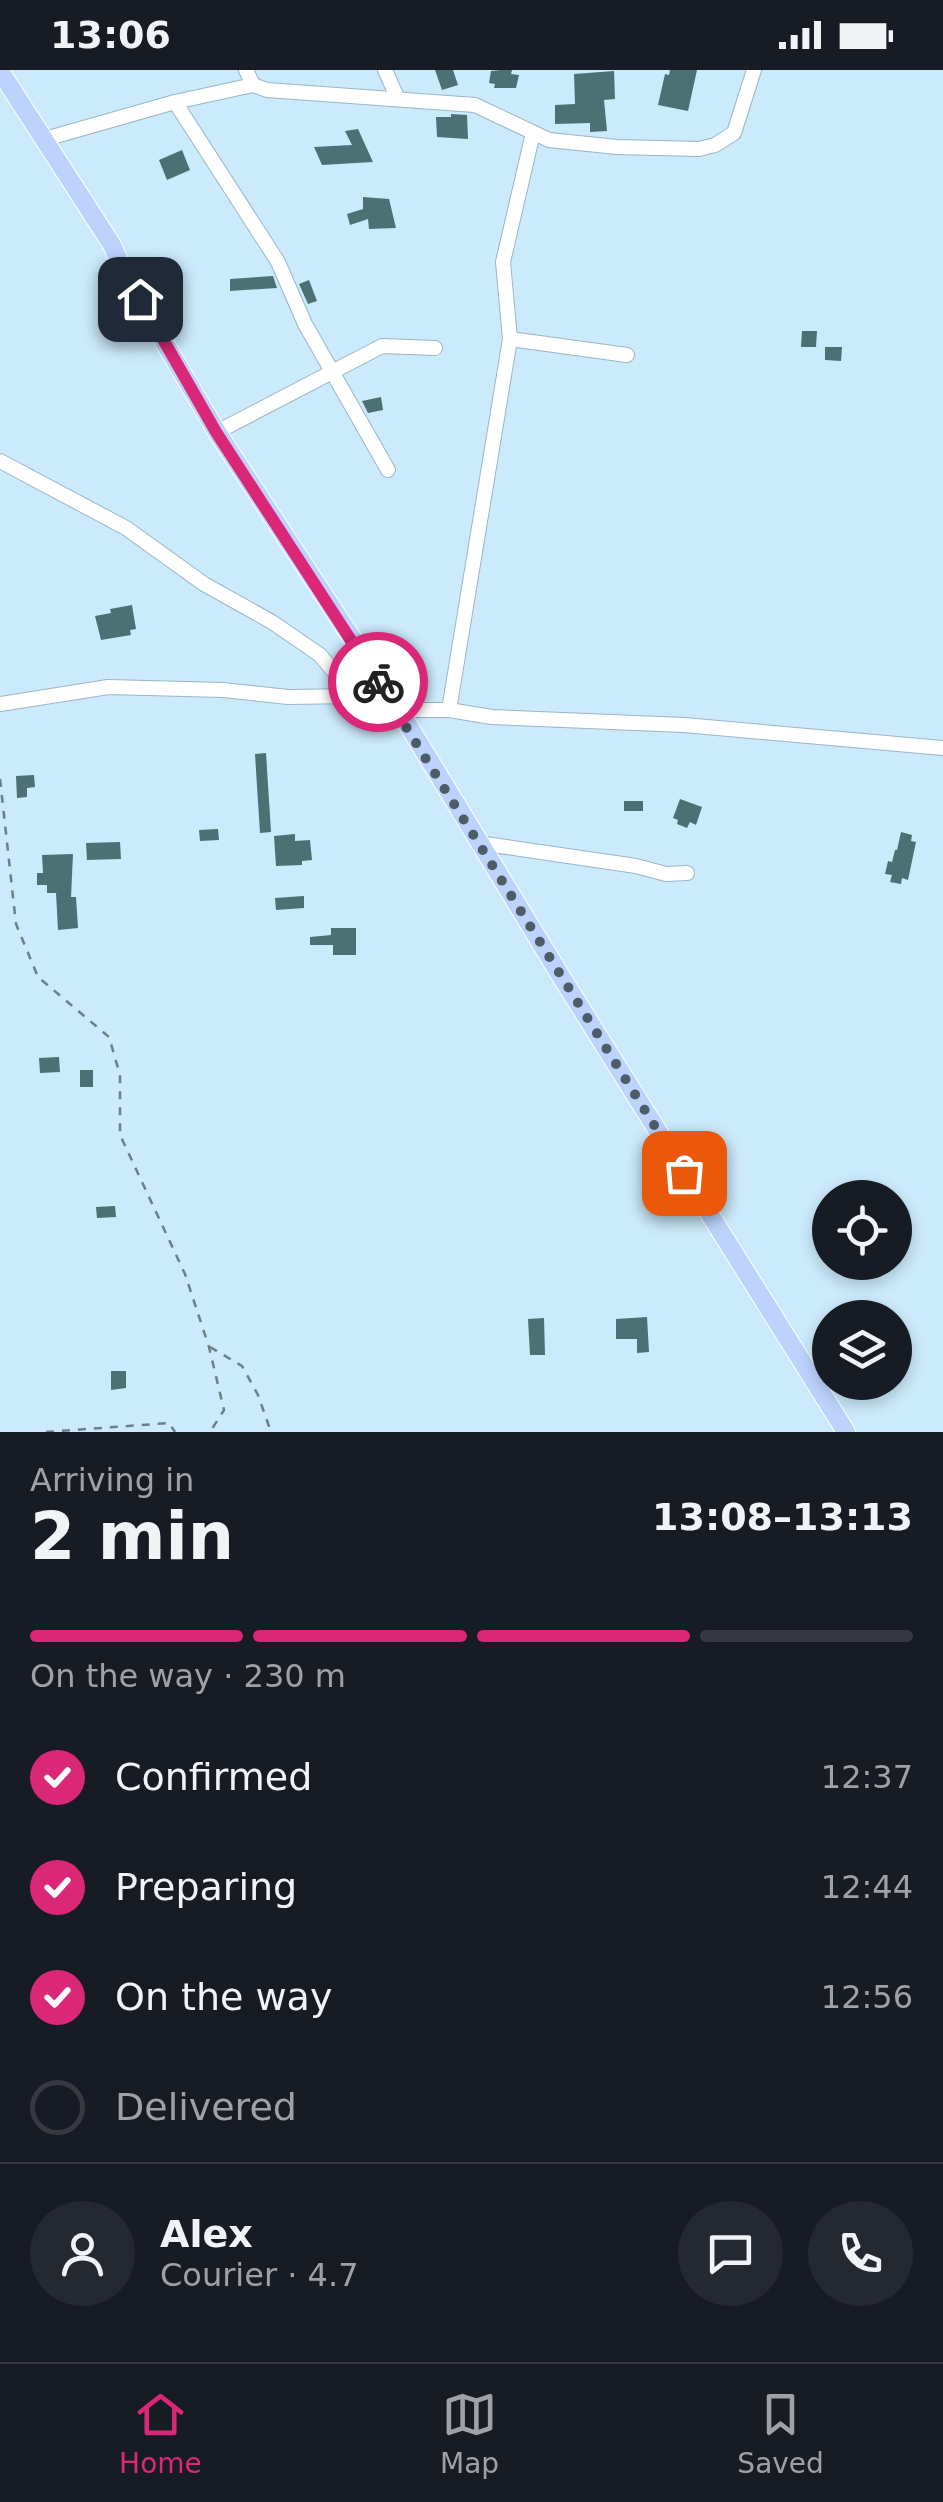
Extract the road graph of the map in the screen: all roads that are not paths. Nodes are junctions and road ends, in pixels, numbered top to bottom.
1 (246, 70) edge
2 (385, 70) edge
3 (754, 70) edge
4 (0, 71) edge
5 (253, 85) junction
6 (398, 98) junction
7 (174, 102) junction
8 (533, 133) junction
9 (45, 139) junction
10 (510, 339) junction
11 (434, 348) dead end
12 (628, 355) dead end
13 (331, 372) junction
14 (216, 432) junction
15 (0, 462) edge
16 (388, 470) dead end
17 (354, 696) junction
18 (0, 704) edge
19 (394, 704) junction
20 (449, 710) junction
21 (943, 748) edge
22 (479, 843) junction
23 (687, 873) dead end
24 (846, 1432) edge

1 - 5 street
2 - 6 street
3 - 8 street
4 - 9 main road
5 - 6 street
5 - 7 street
6 - 8 street
7 - 9 street
7 - 13 street
8 - 10 street
9 - 14 main road
10 - 12 street
10 - 20 street
11 - 13 street
13 - 14 street
13 - 16 street
14 - 19 main road
15 - 17 street
17 - 18 street
17 - 19 street
19 - 20 street
19 - 22 main road
20 - 21 street
22 - 23 street
22 - 24 main road

